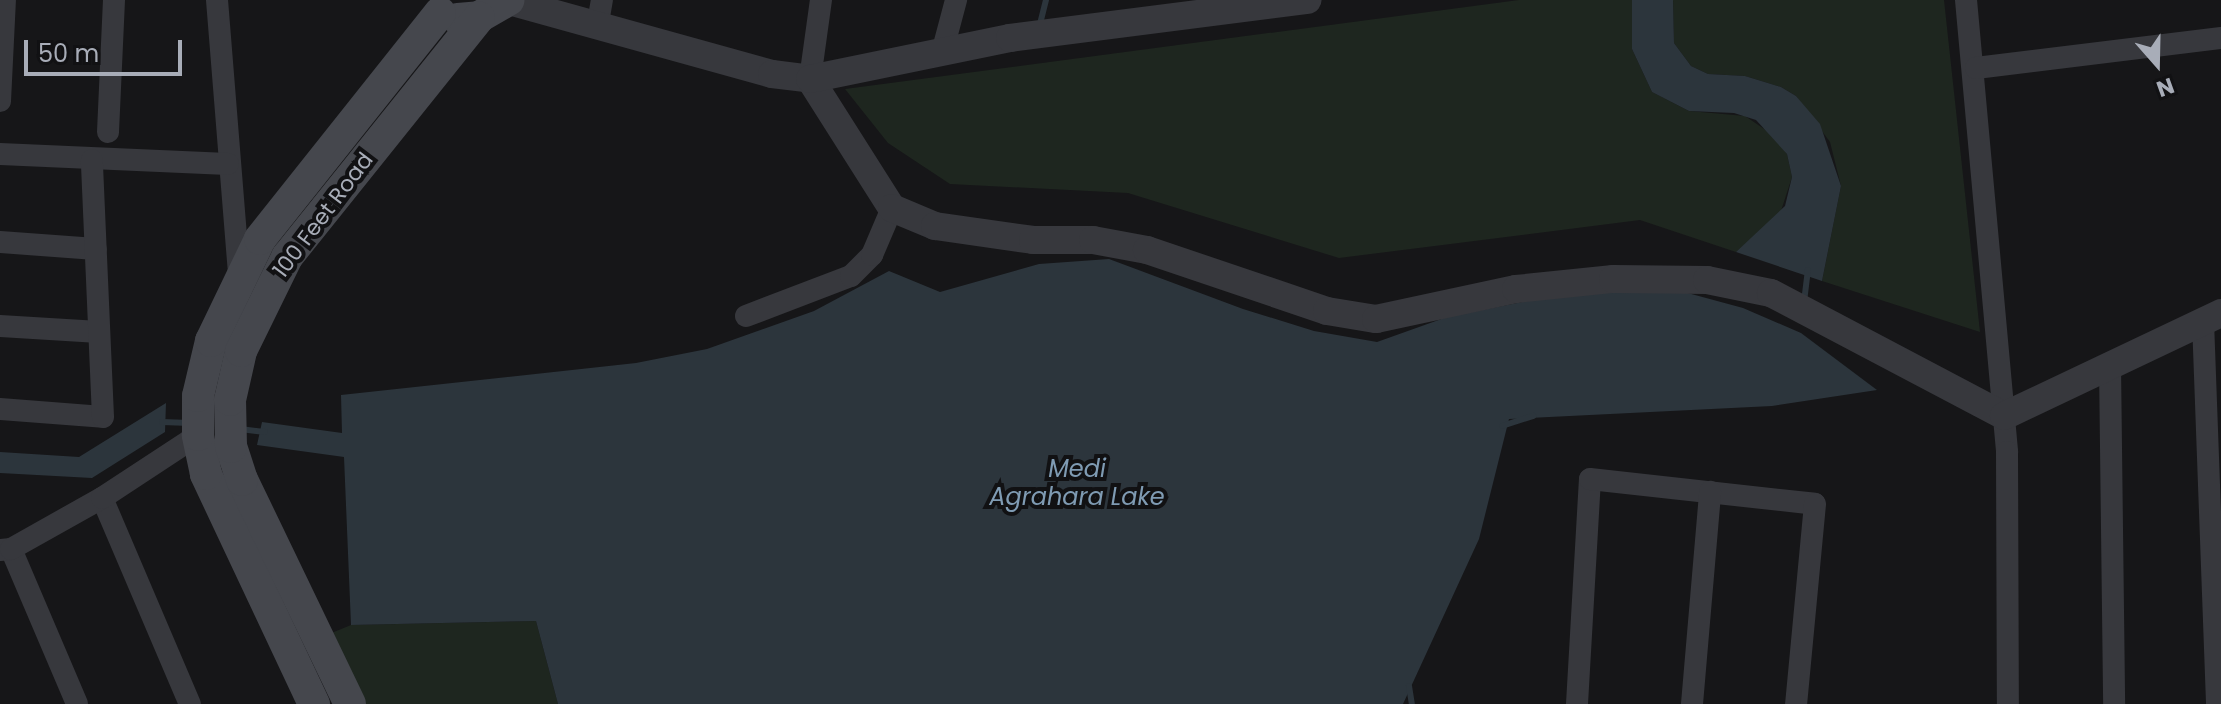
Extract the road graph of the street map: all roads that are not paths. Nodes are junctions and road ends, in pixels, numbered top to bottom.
1 (5, 0) edge
2 (114, 0) edge
3 (217, 0) edge
4 (509, 0) edge
5 (602, 0) edge
6 (821, 0) edge
7 (956, 0) edge
8 (1308, 0) edge
9 (1966, 0) edge
10 (433, 7) edge
11 (1163, 10) edge
12 (479, 17) junction
13 (597, 28) junction
14 (2221, 38) edge
15 (943, 49) junction
16 (1976, 68) junction
17 (810, 79) junction
18 (0, 101) edge
19 (108, 132) dead end
20 (0, 154) edge
21 (92, 160) junction
22 (228, 164) junction
23 (892, 208) junction
24 (0, 242) edge
25 (96, 249) junction
26 (239, 275) junction
27 (746, 316) dead end
28 (2212, 317) edge
29 (0, 326) edge
30 (99, 332) junction
31 (2110, 365) junction
32 (0, 409) edge
33 (2004, 416) junction
34 (198, 435) junction
35 (221, 469) junction
36 (1710, 492) junction
37 (102, 498) junction
38 (6, 549) edge
39 (77, 704) edge
40 (190, 704) edge
41 (313, 704) edge
42 (350, 704) edge
43 (1577, 704) edge
44 (1692, 704) edge
45 (1796, 704) edge
46 (2008, 704) edge
47 (2114, 704) edge
48 (2217, 704) edge

1 - 18 street
2 - 19 street
3 - 22 street
4 - 12 main road
4 - 13 street
5 - 13 street
6 - 17 street
7 - 15 street
8 - 11 street
9 - 16 street
10 - 12 main road
10 - 26 main road, 100 Feet Road
11 - 15 street
12 - 35 main road, 100 Feet Road
13 - 17 street
14 - 16 street
15 - 17 street
16 - 33 street
17 - 23 street
20 - 21 street
21 - 22 street
21 - 25 street
22 - 26 street
23 - 27 street
23 - 33 street
24 - 25 street
25 - 30 street
26 - 34 main road, 100 Feet Road
28 - 31 street
28 - 48 street
29 - 30 street
30 - 32 street
31 - 33 street
31 - 47 street
33 - 46 street
34 - 35 main road, 100 Feet Road
34 - 37 street
35 - 41 main road, 100 Feet Road
35 - 42 main road, 100 Feet Road
36 - 43 street
36 - 44 street
36 - 45 street
37 - 38 street
37 - 40 street
38 - 39 street

